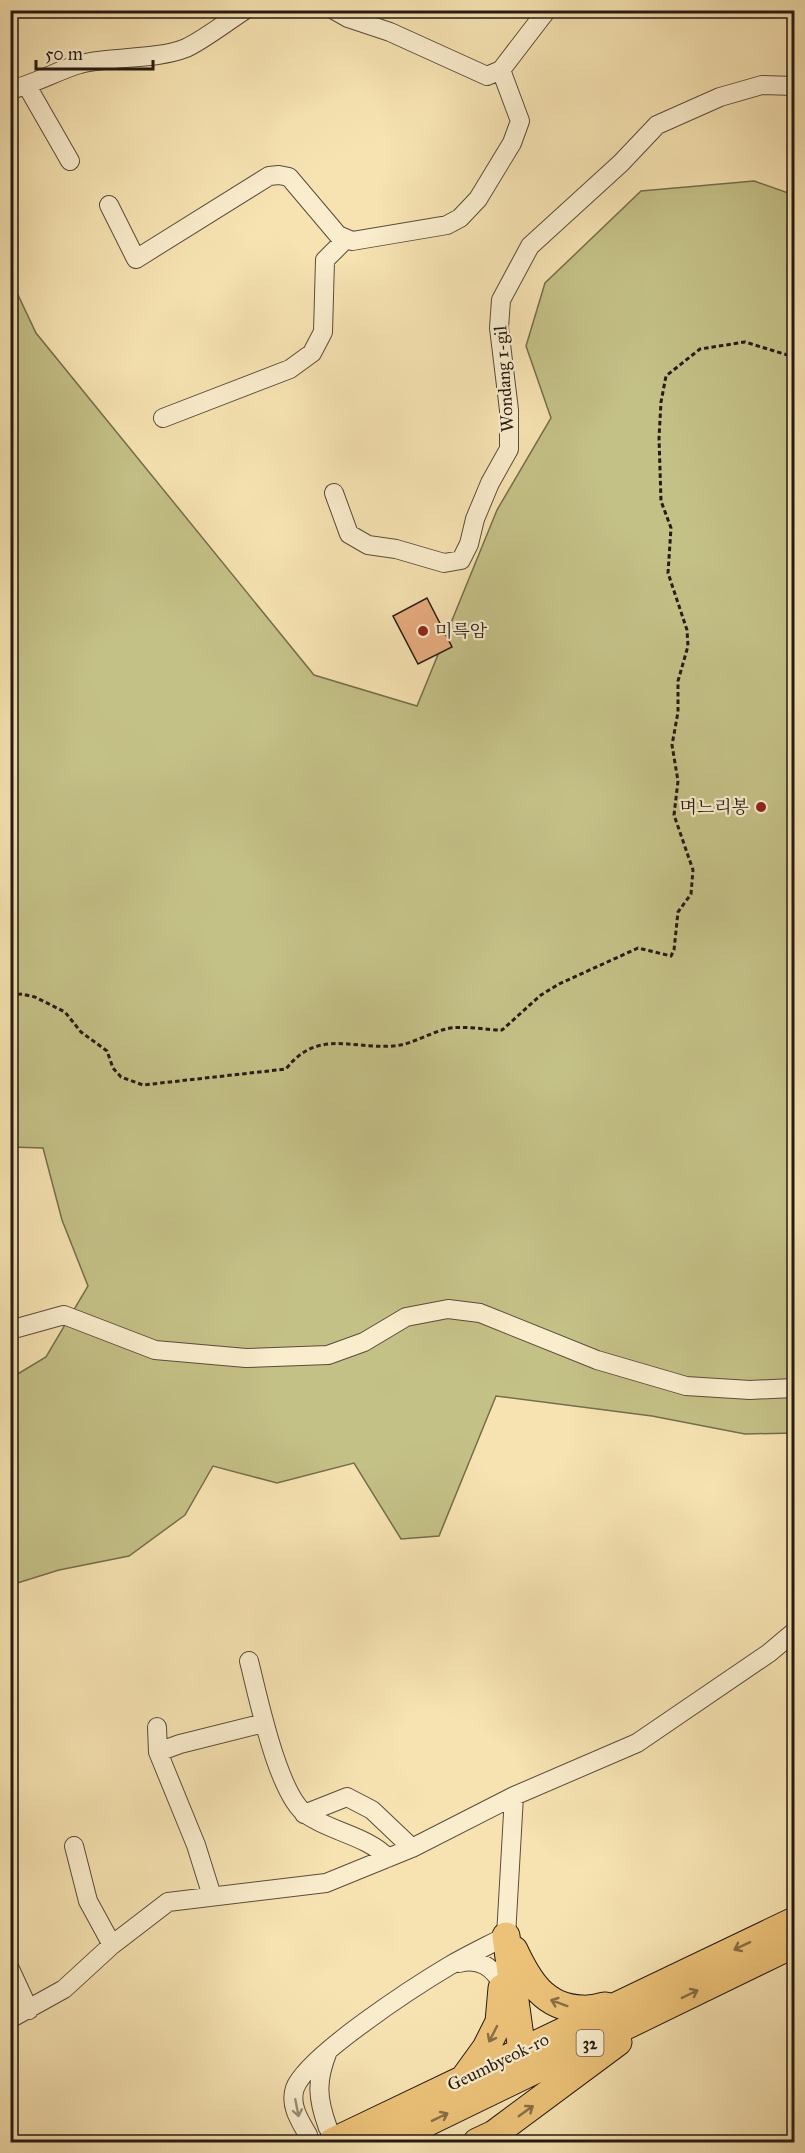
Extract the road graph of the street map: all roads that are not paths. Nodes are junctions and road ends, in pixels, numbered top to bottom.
1 (245, 10) edge
2 (334, 10) edge
3 (548, 10) edge
4 (501, 70) junction
5 (795, 86) edge
6 (19, 88) edge
7 (70, 161) dead end
8 (110, 204) dead end
9 (346, 239) junction
10 (163, 418) dead end
11 (334, 493) dead end
12 (10, 1330) edge
13 (795, 1388) edge
14 (795, 1632) edge
15 (249, 1661) dead end
16 (264, 1723) junction
17 (157, 1727) dead end
18 (158, 1752) junction
19 (514, 1796) junction
20 (304, 1814) junction
21 (74, 1846) dead end
22 (412, 1848) junction
23 (388, 1858) junction
24 (212, 1896) junction
25 (795, 1921) edge
26 (506, 1936) junction
27 (795, 1944) edge
28 (112, 1945) junction
29 (449, 1966) junction
30 (10, 1969) edge
31 (503, 1985) junction
32 (616, 2005) junction
33 (664, 2007) junction
34 (29, 2010) junction
35 (10, 2019) edge
36 (329, 2050) junction
37 (522, 2051) junction
38 (473, 2087) junction
39 (323, 2135) edge
40 (387, 2142) edge
41 (477, 2142) edge

1 - 6 street
2 - 4 street
3 - 4 street
4 - 9 street
5 - 11 street, Wondang 1-gil
6 - 7 street
8 - 9 street
9 - 10 street
12 - 13 street
14 - 19 street
15 - 16 street
16 - 18 street
16 - 20 street
17 - 18 street
18 - 24 street
19 - 22 street
19 - 26 street
20 - 22 street
20 - 23 street
21 - 28 street
22 - 23 street
23 - 24 street
24 - 28 street
25 -> 32 highway, Geumbyeok-ro / 32
26 - 29 street
26 - 31 highway
32 -> 26 highway
26 - 37 highway
33 -> 27 highway, Geumbyeok-ro / 32
28 - 34 street
29 - 31 street
29 - 36 street
30 - 34 street
31 -> 38 highway
32 - 37 highway, Geumbyeok-ro / 32
33 - 38 highway, Geumbyeok-ro / 32
41 -> 33 highway
34 - 35 street
36 - 39 street
36 -> 39 street
37 - 38 highway
38 - 39 highway, Geumbyeok-ro / 32
40 -> 38 highway, Geumbyeok-ro / 32

